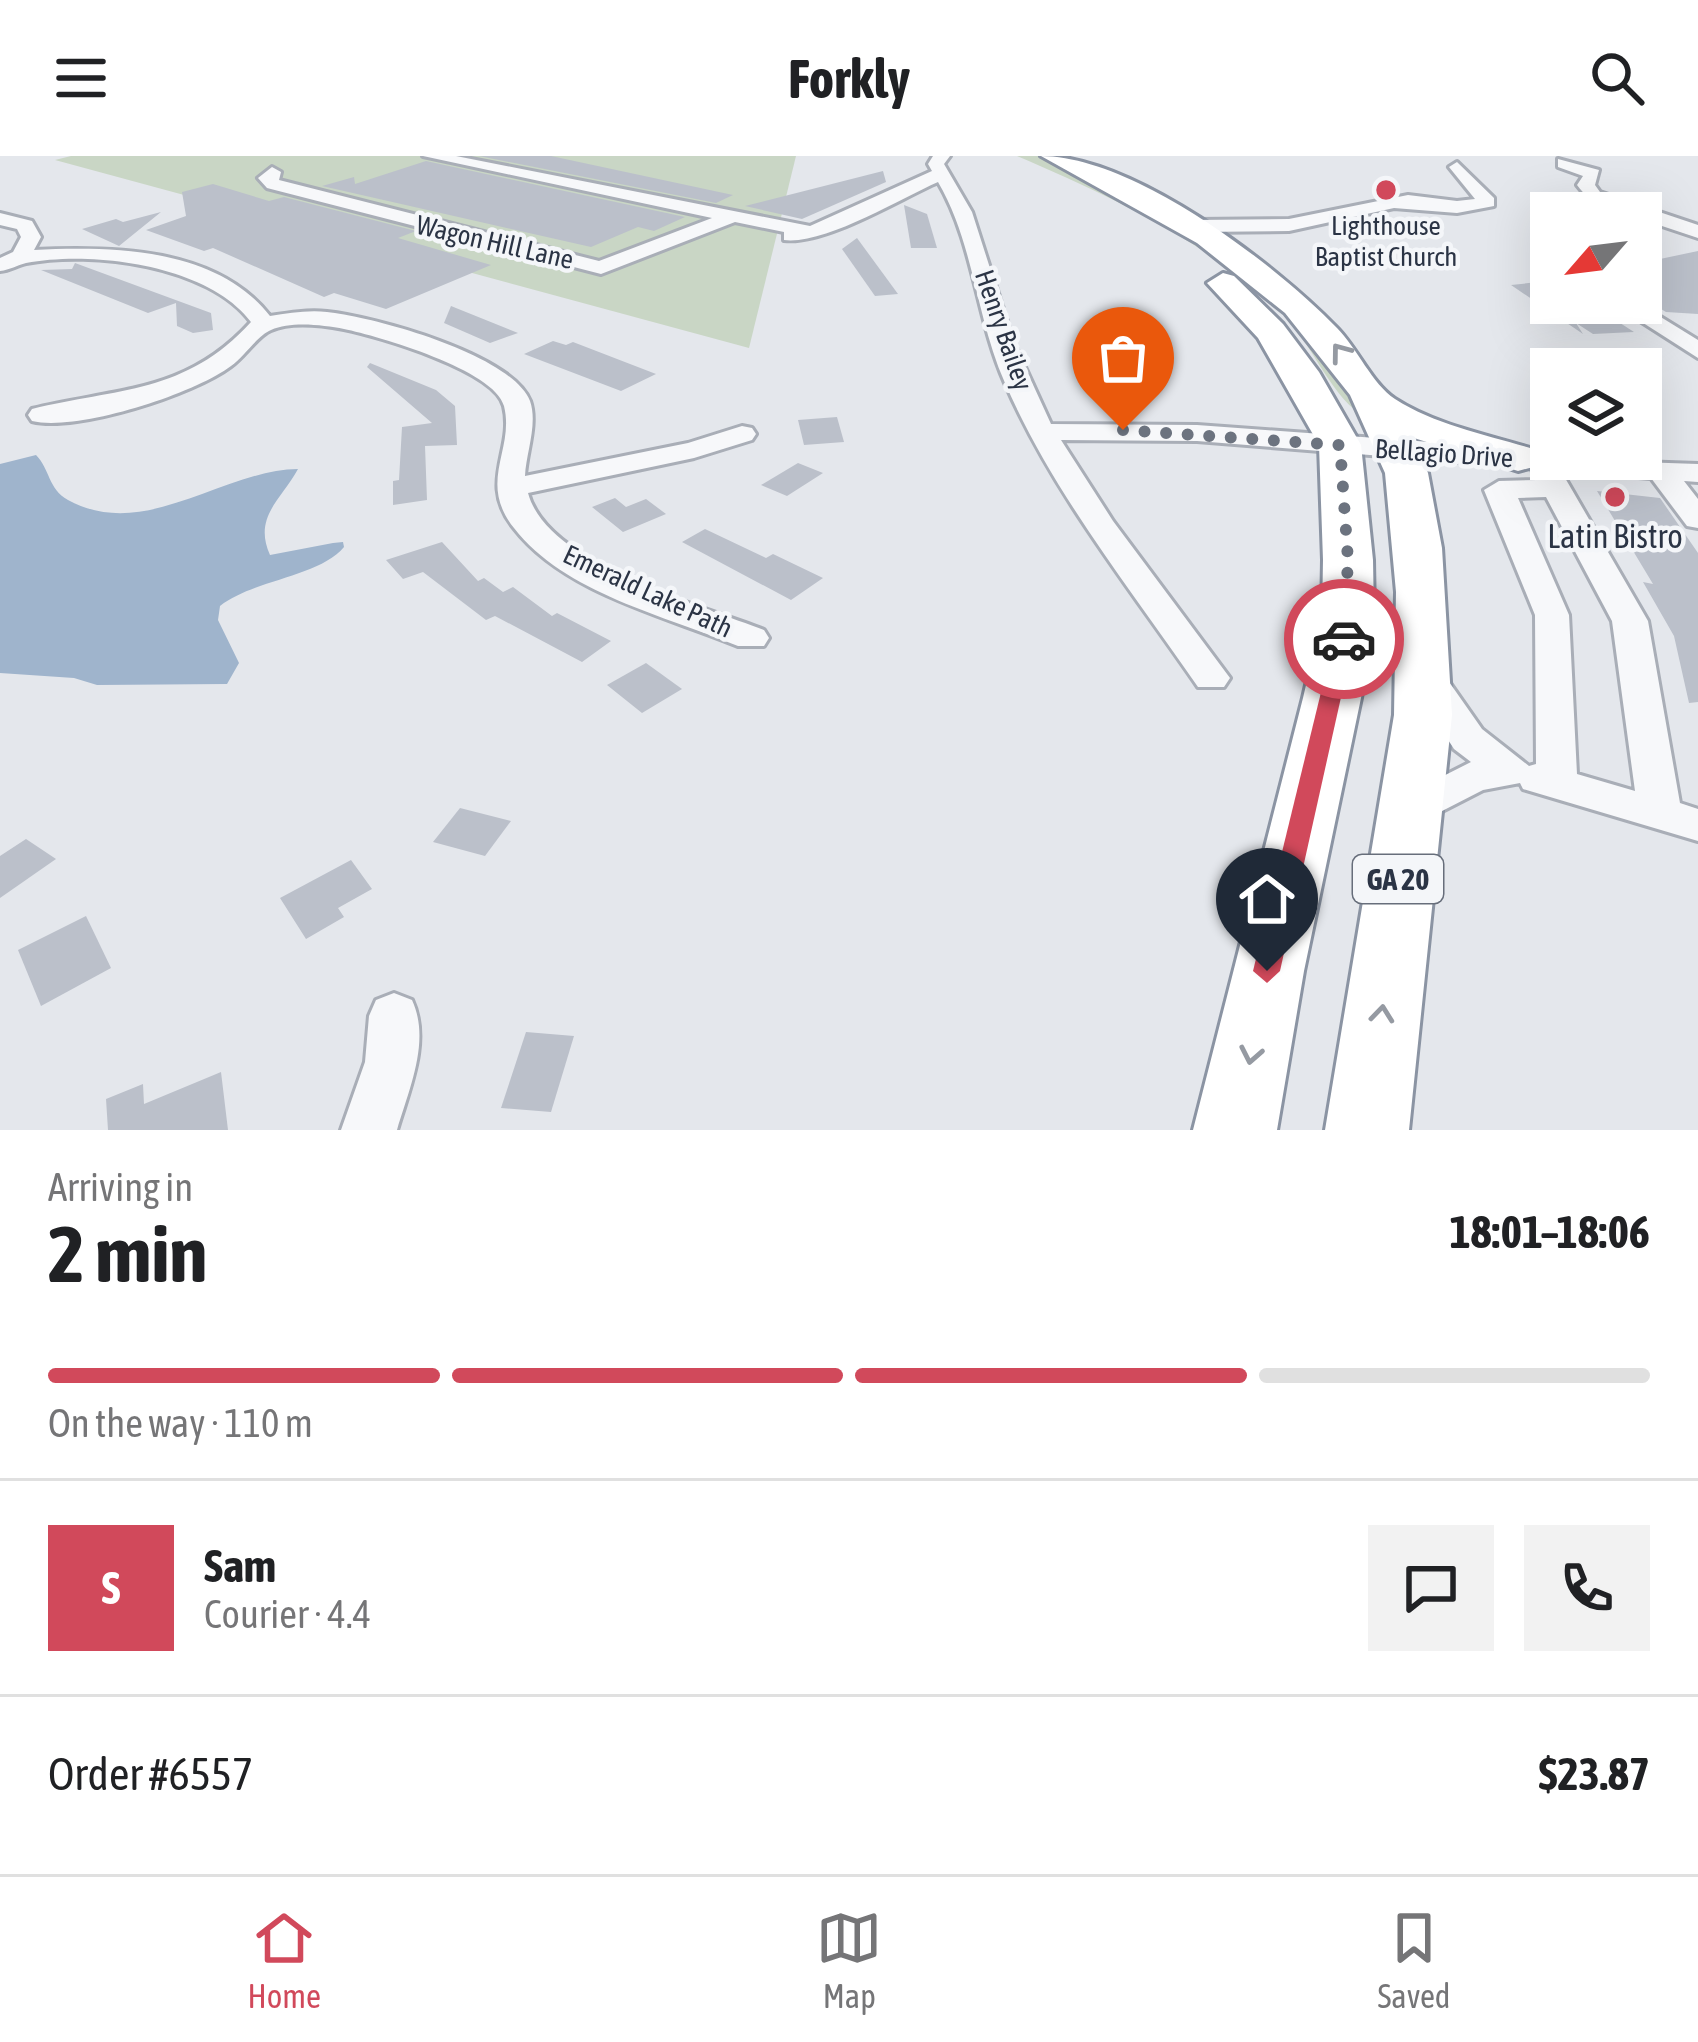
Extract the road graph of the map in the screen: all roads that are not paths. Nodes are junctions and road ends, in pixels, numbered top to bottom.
1 (430, 156) edge
2 (1040, 159) edge
3 (1564, 163) dead end
4 (943, 165) edge
5 (1457, 167) dead end
6 (272, 172) dead end
7 (1395, 203) junction
8 (1312, 205) dead end
9 (0, 219) edge
10 (748, 224) junction
11 (1196, 226) junction
12 (1698, 234) edge
13 (1662, 242) edge
14 (9, 262) edge
15 (262, 324) junction
16 (1686, 335) edge
17 (1698, 351) edge
18 (41, 415) dead end
19 (1046, 432) junction
20 (742, 434) dead end
21 (1373, 434) junction
22 (1530, 465) edge
23 (1530, 469) edge
24 (1662, 470) edge
25 (1530, 473) edge
26 (1662, 473) edge
27 (1698, 473) edge
28 (1545, 480) edge
29 (511, 488) junction
30 (1698, 519) edge
31 (1416, 521) junction
32 (751, 638) dead end
33 (1421, 668) junction
34 (1211, 678) dead end
35 (1511, 771) junction
36 (1557, 782) junction
37 (1407, 813) junction
38 (1679, 819) edge
39 (394, 1016) dead end
40 (369, 1130) edge
41 (1235, 1130) edge
42 (1367, 1130) edge

1 - 10 street
2 - 11 highway, GA 20
2 - 21 highway, GA 20
3 - 12 street
4 - 10 street
4 - 19 street, Henry Bailey
5 - 7 street
6 - 10 street, Wagon Hill Lane
7 - 8 street
7 - 11 street
9 - 14 street
21 -> 11 highway, GA 20
12 - 13 street
14 - 15 street
15 - 18 street
15 - 29 street
16 - 17 street
19 - 21 street, Bellagio Drive
19 - 34 street, Henry Bailey
20 - 29 street
21 - 22 highway
21 - 31 highway, GA 20
21 -> 41 highway, GA 20
23 - 31 highway
24 - 27 street, Bellagio Drive
25 - 36 street, Bellagio Drive
26 - 30 street
28 - 38 street
29 - 32 street, Emerald Lake Path
31 - 33 highway, GA 20
33 - 35 street
33 - 37 highway, GA 20
35 - 36 street
35 - 37 street
36 - 38 street
42 -> 37 highway, GA 20
39 - 40 street

